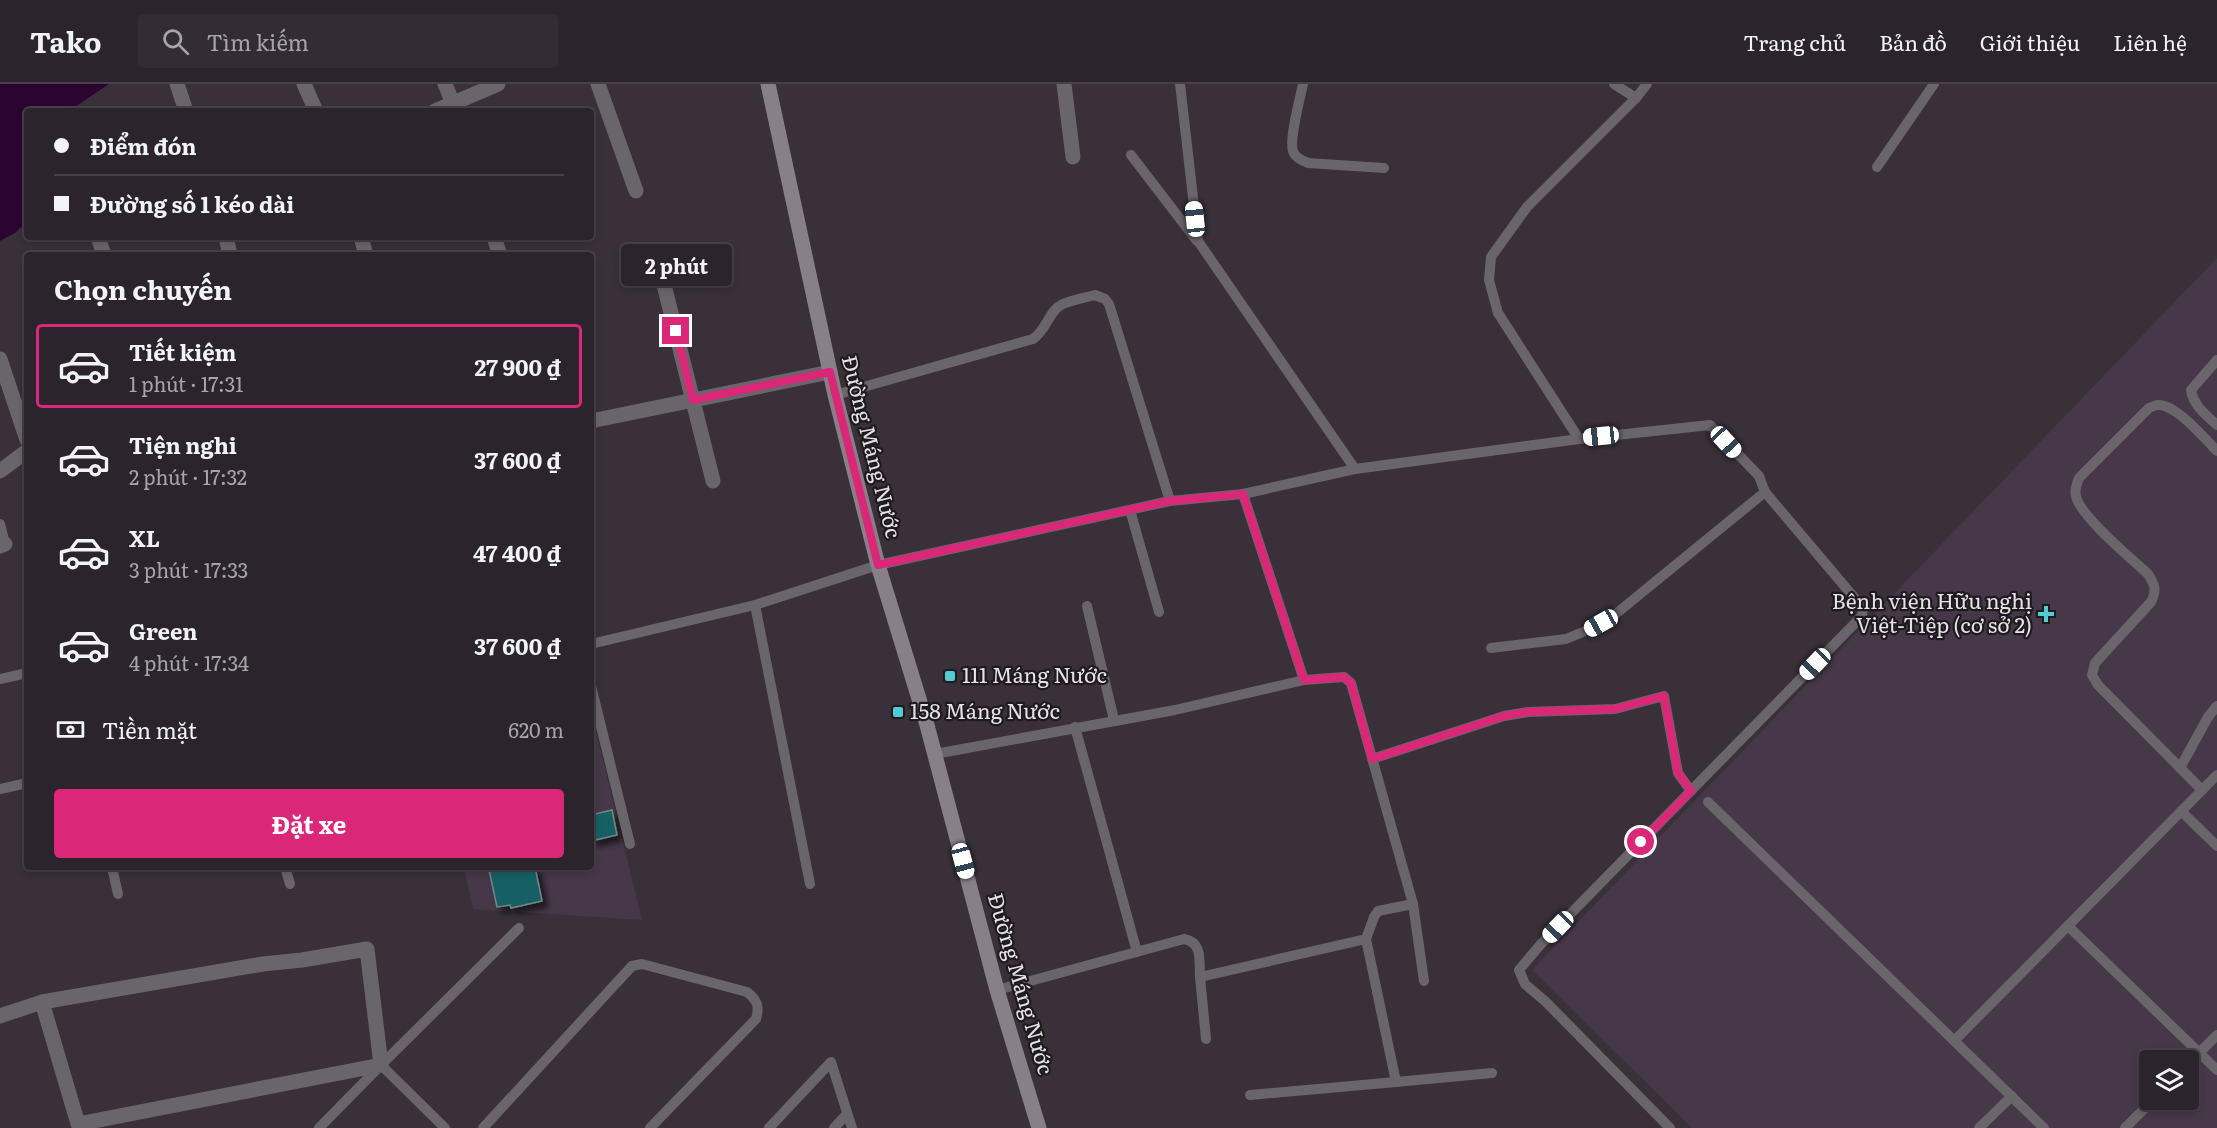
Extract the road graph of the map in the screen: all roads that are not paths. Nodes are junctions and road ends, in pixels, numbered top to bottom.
1 (177, 84) edge
2 (304, 84) edge
3 (445, 84) edge
4 (498, 84) edge
5 (598, 84) edge
6 (768, 84) edge
7 (1064, 84) edge
8 (1180, 84) edge
9 (1303, 84) edge
10 (1614, 84) edge
11 (1647, 84) edge
12 (1934, 84) edge
13 (1636, 98) junction
14 (454, 107) edge
15 (185, 108) edge
16 (315, 108) edge
17 (1131, 155) dead end
18 (1073, 157) dead end
19 (1877, 167) dead end
20 (1384, 168) dead end
21 (636, 191) dead end
22 (1198, 242) junction
23 (664, 285) dead end
24 (0, 359) edge
25 (2217, 360) edge
26 (830, 372) junction
27 (835, 395) junction
28 (693, 400) junction
29 (594, 420) edge
30 (2217, 425) edge
31 (24, 431) edge
32 (1579, 439) junction
33 (2217, 451) edge
34 (24, 454) edge
35 (1355, 469) junction
36 (0, 471) edge
37 (713, 481) dead end
38 (1765, 492) junction
39 (1243, 494) junction
40 (1170, 501) junction
41 (1130, 510) junction
42 (0, 524) edge
43 (2, 545) edge
44 (878, 565) junction
45 (755, 604) junction
46 (1087, 606) dead end
47 (1159, 612) dead end
48 (594, 643) edge
49 (1491, 648) dead end
50 (24, 674) edge
51 (0, 679) edge
52 (1304, 680) junction
53 (594, 698) edge
54 (2217, 706) edge
55 (1114, 720) junction
56 (1075, 727) junction
57 (935, 754) junction
58 (1372, 759) junction
59 (2180, 768) junction
60 (2217, 775) edge
61 (24, 784) edge
62 (0, 789) edge
63 (2202, 790) junction
64 (1691, 791) junction
65 (1708, 802) dead end
66 (2181, 811) junction
67 (630, 844) dead end
68 (2217, 846) edge
69 (113, 870) edge
70 (286, 870) edge
71 (290, 884) dead end
72 (810, 884) dead end
73 (118, 894) dead end
74 (1413, 904) junction
75 (2068, 926) junction
76 (519, 928) dead end
77 (1366, 939) junction
78 (1137, 952) junction
79 (1200, 977) junction
80 (1424, 981) dead end
81 (998, 990) junction
82 (42, 1002) junction
83 (0, 1016) edge
84 (2217, 1035) edge
85 (1206, 1039) dead end
86 (1955, 1040) junction
87 (2196, 1050) edge
88 (2199, 1053) joint
89 (381, 1065) junction
90 (2217, 1070) edge
91 (1492, 1073) dead end
92 (1396, 1082) junction
93 (1250, 1095) dead end
94 (2012, 1096) junction
95 (2143, 1110) edge
96 (847, 1114) junction
97 (76, 1127) edge
98 (318, 1128) edge
99 (445, 1128) edge
100 (483, 1128) edge
101 (650, 1128) edge
102 (769, 1128) edge
103 (834, 1128) edge
104 (852, 1128) edge
105 (1039, 1128) edge
106 (1670, 1128) edge
107 (1979, 1128) edge
108 (2044, 1128) edge
109 (2125, 1128) edge

1 - 15 street
2 - 16 street
3 - 14 street
4 - 14 street
5 - 21 street
6 - 26 main road, Đường Máng Nước
7 - 18 street
8 - 22 lane
9 - 20 lane
10 - 13 lane
11 - 13 lane
12 - 19 lane
13 - 32 lane
17 - 22 lane
22 - 35 lane
23 - 28 street
24 - 31 street
25 - 30 lane
26 - 27 main road, Đường Máng Nước
26 - 28 street
27 - 40 lane
27 - 44 main road, Đường Máng Nước
28 - 29 street
28 - 37 street
32 - 35 lane
32 - 38 lane
33 - 59 lane
34 - 36 street
35 - 39 lane
38 - 49 lane
38 - 64 lane
39 - 40 lane
39 - 52 lane
40 - 41 lane
41 - 44 lane
41 - 47 lane
42 - 43 lane
44 - 45 lane
44 - 57 main road, Đường Máng Nước
45 - 48 lane
45 - 72 lane
46 - 55 lane
50 - 51 lane
52 - 55 lane
52 - 58 lane
53 - 67 lane
54 - 59 lane
55 - 56 lane
56 - 57 lane
56 - 78 lane
57 - 81 main road, Đường Máng Nước
58 - 64 lane
58 - 74 lane
59 - 63 lane
60 - 63 lane
61 - 62 lane
63 - 66 lane
64 - 106 lane
65 - 86 lane
66 - 68 lane
66 - 75 lane
69 - 73 lane
70 - 71 lane
74 - 77 lane
74 - 80 lane
75 - 86 lane
75 - 87 lane
76 - 89 lane
77 - 79 lane
77 - 92 lane
78 - 79 lane
78 - 81 lane
79 - 85 lane
81 - 105 main road, Đường Máng Nước
82 - 83 street
82 - 89 street
82 - 97 street
84 - 88 lane
86 - 94 lane
88 - 90 lane
89 - 97 street
89 - 98 lane
89 - 99 lane
91 - 92 lane
92 - 93 lane
94 - 107 lane
94 - 108 lane
95 - 109 lane
96 - 102 lane
96 - 103 lane
96 - 104 lane
100 - 101 lane

